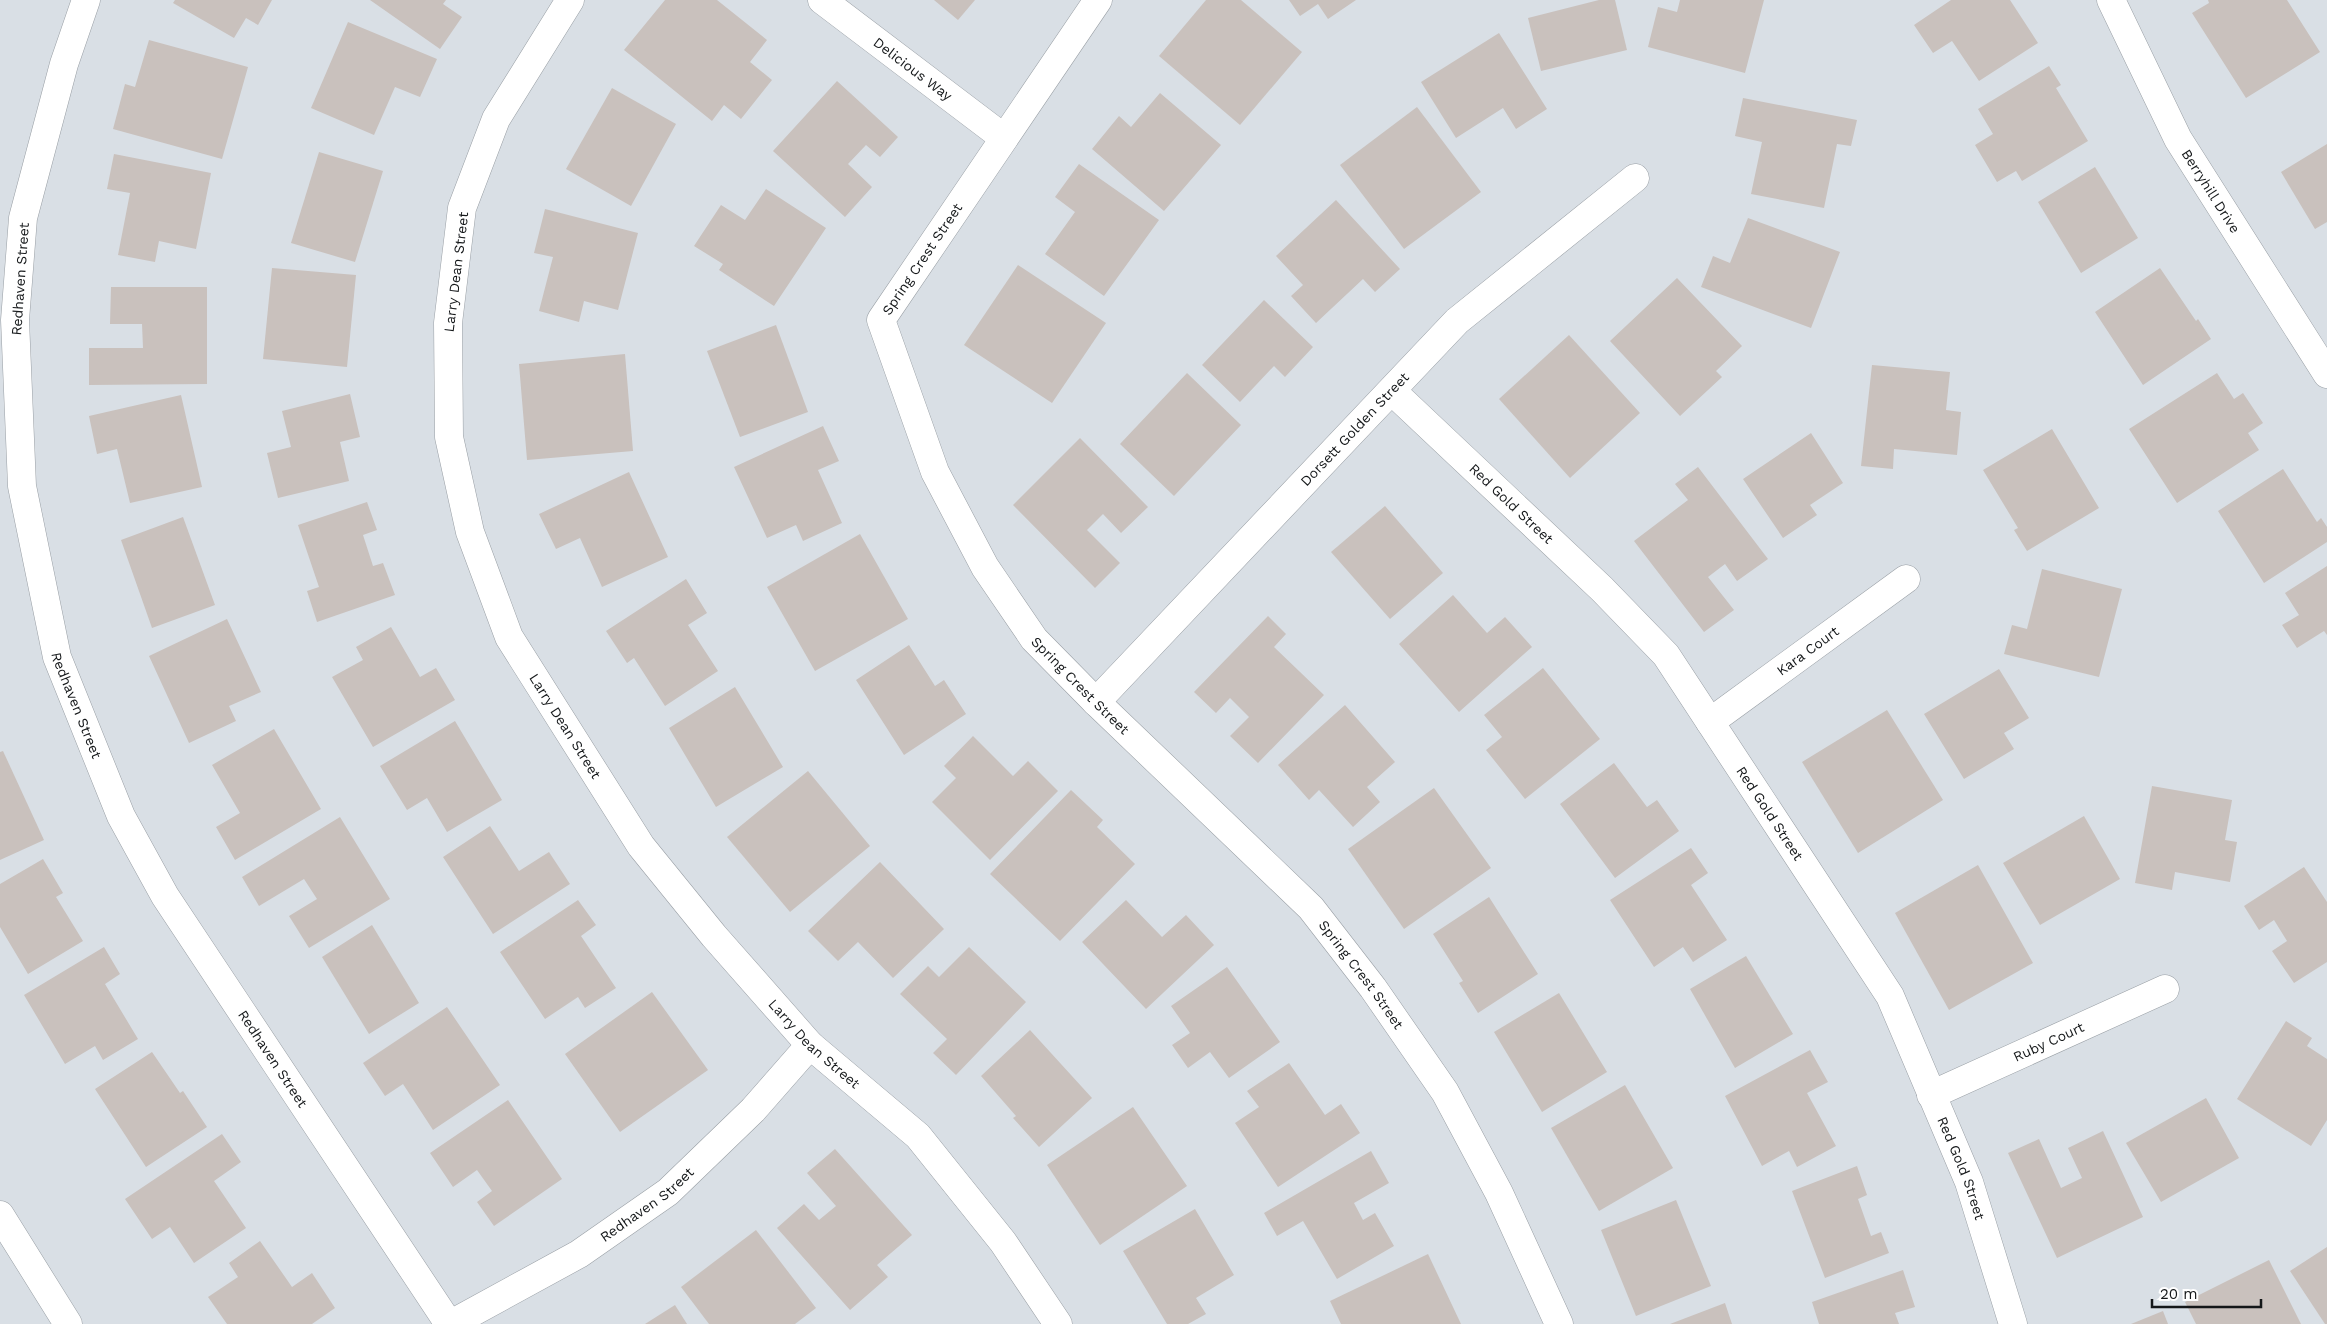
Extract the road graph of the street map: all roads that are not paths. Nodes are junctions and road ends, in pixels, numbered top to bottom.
1 (86, 0) edge
2 (570, 0) edge
3 (822, 0) edge
4 (1098, 0) edge
5 (2111, 0) edge
6 (1004, 138) junction
7 (1635, 178) dead end
8 (8, 320) edge
9 (2324, 361) edge
10 (1392, 391) junction
11 (1906, 579) dead end
12 (1096, 702) junction
13 (1710, 722) junction
14 (2165, 990) dead end
15 (810, 1045) junction
16 (1932, 1095) junction
17 (0, 1215) edge
18 (68, 1324) edge
19 (450, 1324) edge
20 (1058, 1324) edge
21 (1559, 1324) edge
22 (2013, 1324) edge

1 - 8 street, Redhaven Street
2 - 15 street, Larry Dean Street
3 - 6 street, Delicious Way
4 - 6 street, Spring Crest Street
5 - 9 street, Berryhill Drive
6 - 12 street, Spring Crest Street
7 - 10 street, Dorsett Golden Street
8 - 19 street, Redhaven Street
10 - 12 street, Dorsett Golden Street
10 - 13 street, Red Gold Street
11 - 13 street, Kara Court
12 - 21 street, Spring Crest Street
13 - 16 street, Red Gold Street
14 - 16 street, Ruby Court
15 - 19 street, Redhaven Street
15 - 20 street, Larry Dean Street
16 - 22 street, Red Gold Street
17 - 18 street

